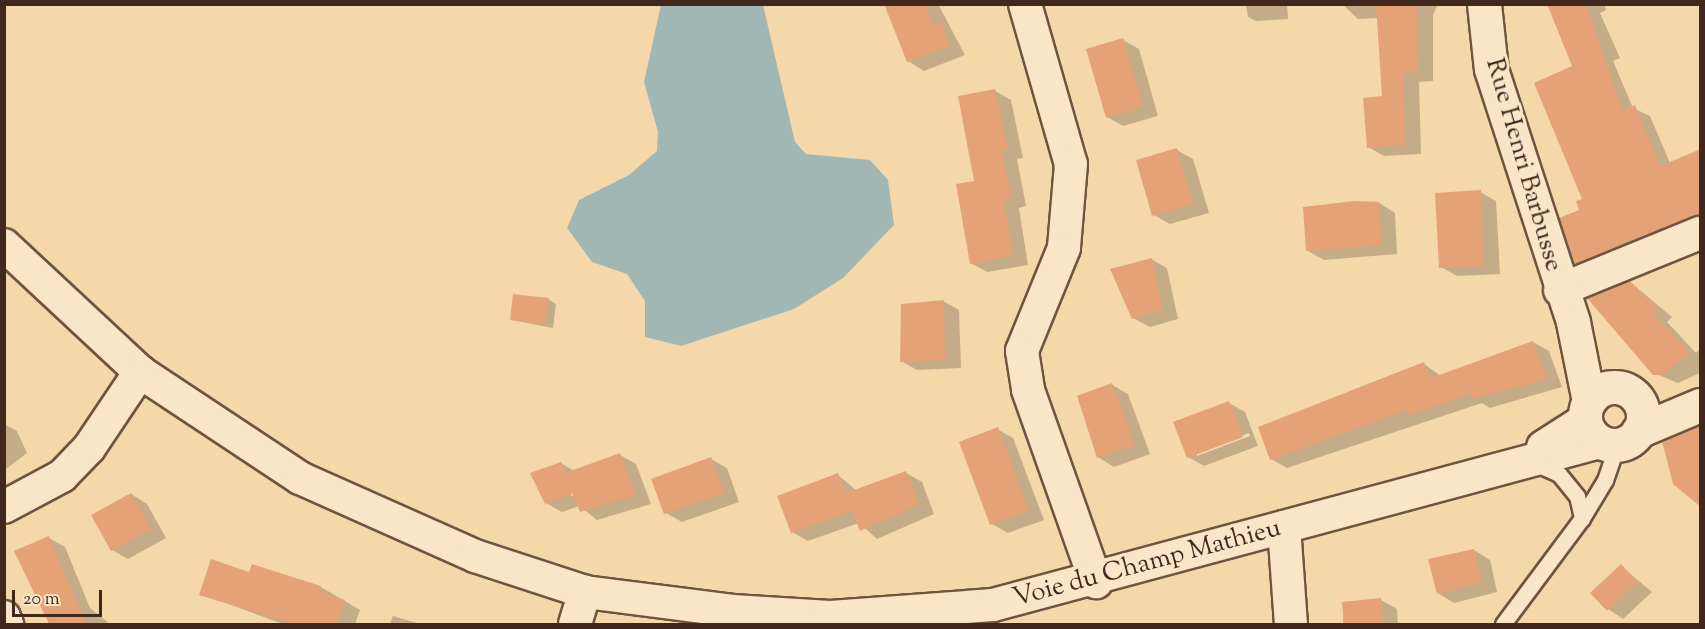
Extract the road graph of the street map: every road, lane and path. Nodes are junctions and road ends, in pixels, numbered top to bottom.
1 (1025, 4) edge
2 (1484, 4) edge
3 (1701, 233) edge
4 (4, 245) edge
5 (1560, 290) junction
6 (1573, 322) junction
7 (140, 372) junction
8 (1631, 393) junction
9 (1701, 405) edge
10 (1606, 428) junction
11 (1523, 459) junction
12 (4, 507) edge
13 (1582, 518) junction
14 (1284, 527) junction
15 (1096, 582) junction
16 (585, 592) junction
17 (4, 617) edge
18 (7, 624) edge
19 (575, 624) edge
20 (1291, 624) edge
21 (1503, 624) edge

1 - 15 street
2 - 5 street, Rue Henri Barbusse
3 - 5 street
4 - 7 street, Voie du Champ Mathieu
5 - 6 street, Rue Henri Barbusse
6 - 8 street, Rue Henri Barbusse
6 - 10 street, Rue Henri Barbusse
7 - 12 street
7 - 16 street, Voie du Champ Mathieu
8 - 9 street
8 - 10 street
8 - 10 street
9 - 10 street
10 - 11 street, Voie du Champ Mathieu
10 - 13 lane
11 - 13 lane
11 - 14 street, Voie du Champ Mathieu
13 - 21 lane
14 - 15 street, Voie du Champ Mathieu
14 - 20 street
15 - 16 street, Voie du Champ Mathieu
16 - 19 street
17 - 18 street

